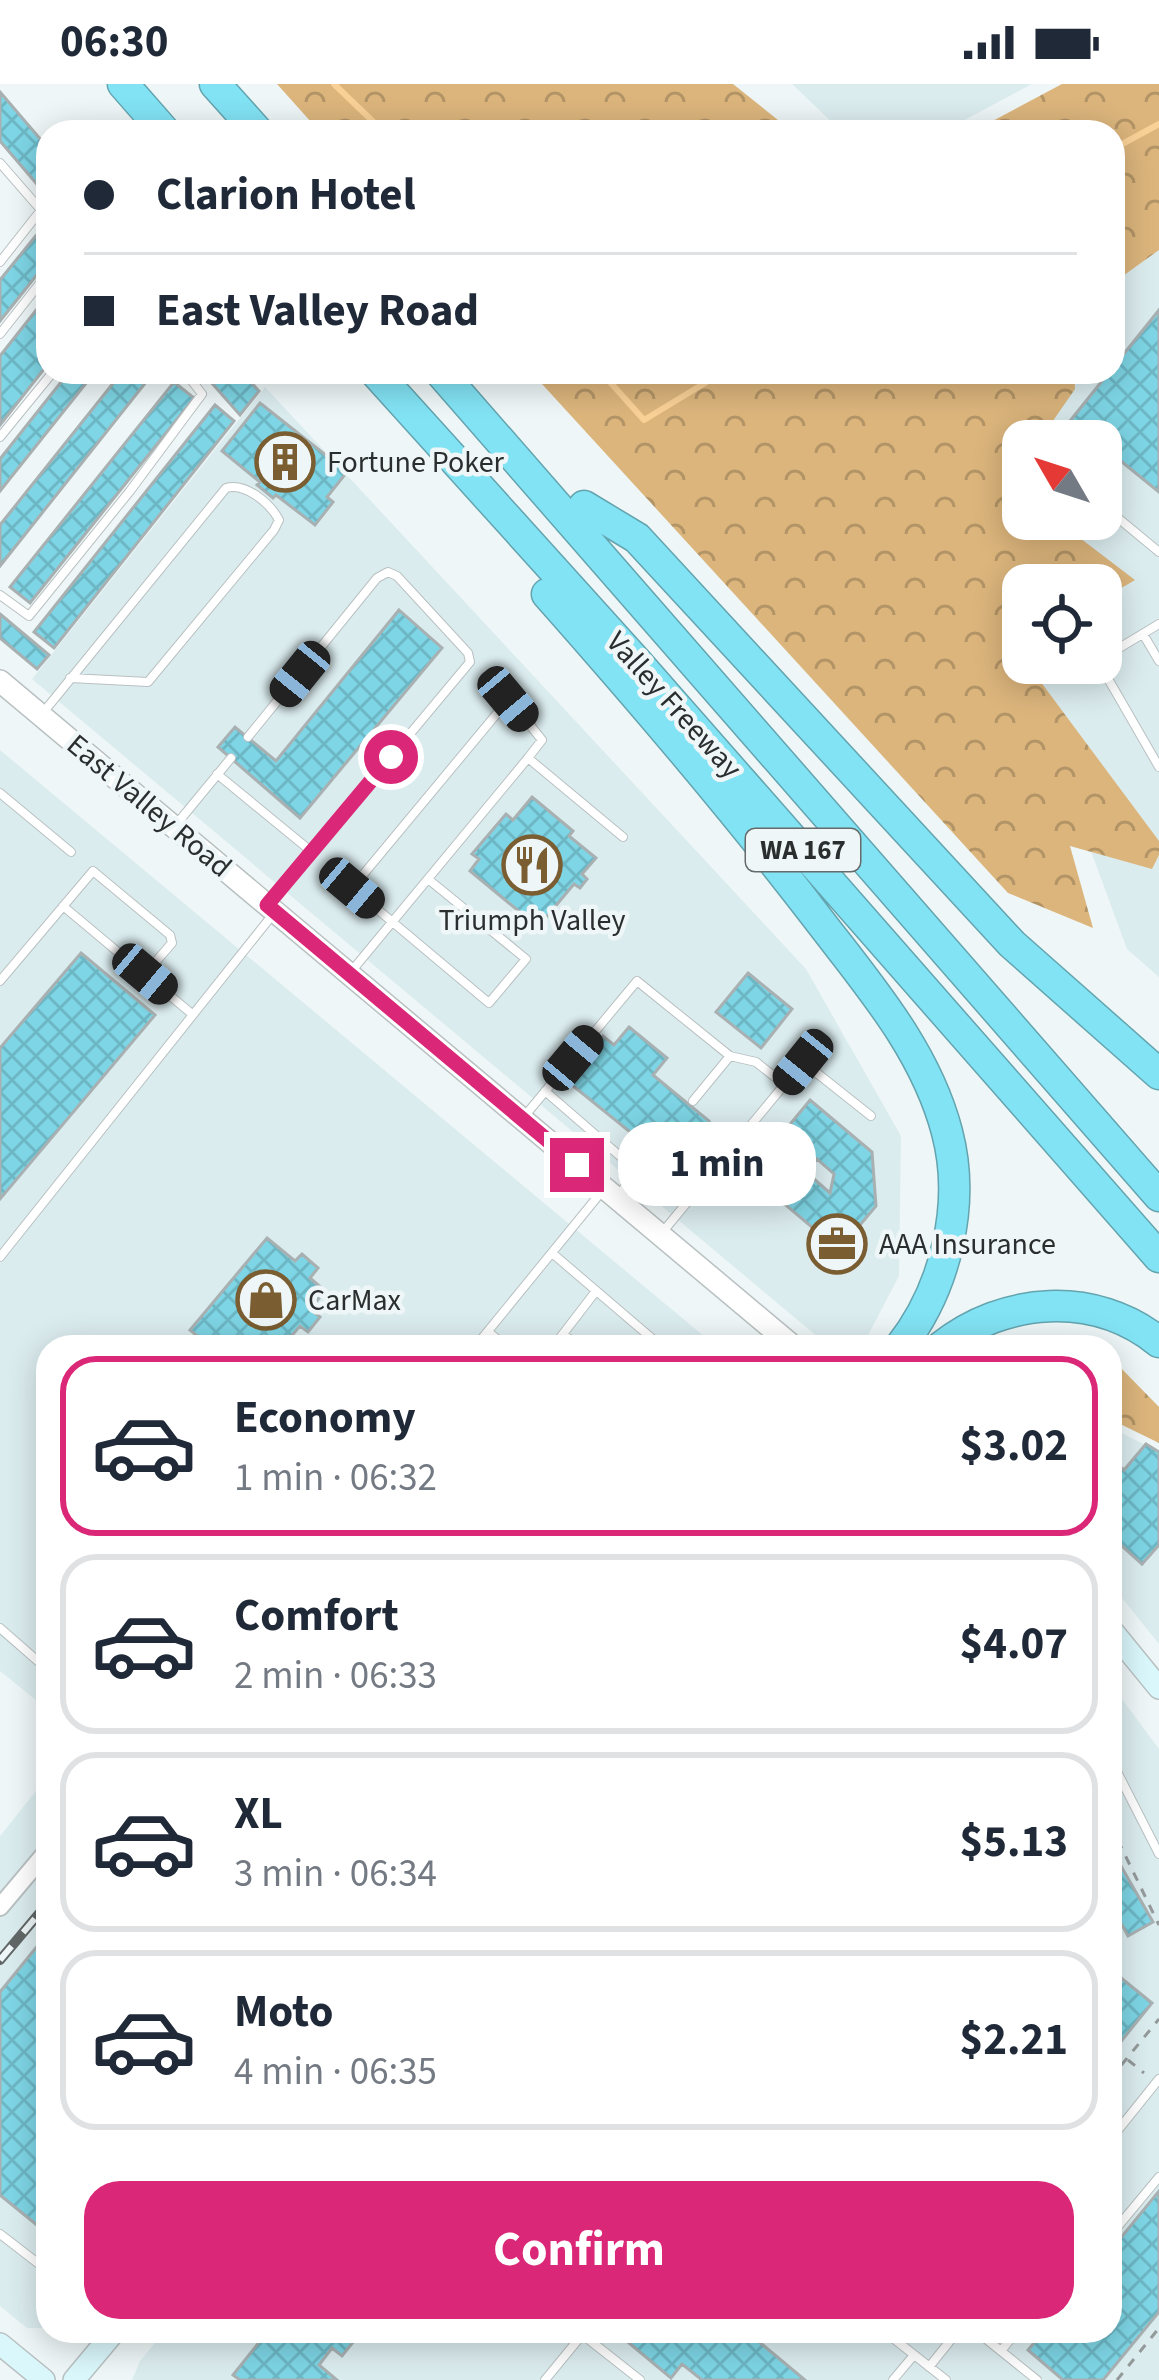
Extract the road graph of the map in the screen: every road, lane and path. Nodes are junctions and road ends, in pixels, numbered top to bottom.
1 (123, 84) edge
2 (190, 84) edge
3 (215, 84) edge
4 (154, 120) edge
5 (221, 120) edge
6 (247, 120) edge
7 (0, 163) edge
8 (10, 173) junction
9 (0, 186) edge
10 (36, 203) edge
11 (36, 224) edge
12 (0, 262) edge
13 (36, 288) edge
14 (0, 334) edge
15 (43, 384) edge
16 (194, 384) edge
17 (386, 384) edge
18 (450, 384) edge
19 (478, 384) edge
20 (0, 437) edge
21 (442, 448) junction
22 (584, 506) junction
23 (1122, 521) edge
24 (1159, 552) edge
25 (0, 595) edge
26 (1159, 624) edge
27 (1143, 634) junction
28 (1122, 647) edge
29 (1159, 661) edge
30 (70, 678) junction
31 (0, 681) edge
32 (1113, 684) edge
33 (41, 715) junction
34 (248, 737) dead end
35 (231, 758) dead end
36 (528, 758) junction
37 (1159, 767) edge
38 (218, 774) junction
39 (0, 793) edge
40 (174, 827) junction
41 (623, 837) dead end
42 (71, 852) dead end
43 (312, 852) junction
44 (428, 879) junction
45 (64, 906) junction
46 (271, 908) junction
47 (392, 922) junction
48 (145, 974) junction
49 (350, 974) junction
50 (0, 981) edge
51 (192, 1014) junction
52 (730, 1056) junction
53 (1159, 1075) edge
54 (785, 1085) junction
55 (545, 1091) junction
56 (693, 1101) dead end
57 (871, 1116) dead end
58 (522, 1119) junction
59 (1159, 1169) edge
60 (611, 1193) junction
61 (1159, 1196) edge
62 (660, 1235) junction
63 (552, 1252) junction
64 (0, 1257) edge
65 (1159, 1257) edge
66 (596, 1291) junction
67 (488, 1332) junction
68 (563, 1334) edge
69 (485, 1335) edge
70 (492, 1335) edge
71 (648, 1335) edge
72 (780, 1335) edge
73 (906, 1335) edge
74 (957, 1335) edge
75 (1159, 1342) edge
76 (0, 1628) edge
77 (1122, 1643) edge
78 (36, 1660) edge
79 (1159, 1688) edge
80 (1122, 1782) edge
81 (1122, 1849) edge
82 (1159, 1854) edge
83 (36, 1864) edge
84 (0, 1907) edge
85 (1159, 1925) edge
86 (1159, 2019) edge
87 (1126, 2059) junction
88 (1122, 2064) edge
89 (1157, 2081) edge
90 (1122, 2125) edge
91 (1159, 2177) edge
92 (1122, 2222) edge
93 (0, 2234) edge
94 (36, 2262) edge
95 (1159, 2328) edge
96 (105, 2343) edge
97 (576, 2343) edge
98 (596, 2343) edge
99 (899, 2343) edge
100 (948, 2343) edge
101 (991, 2343) edge
102 (1007, 2343) edge
103 (0, 2344) edge
104 (1001, 2351) junction
105 (914, 2355) junction
106 (929, 2367) junction
107 (44, 2380) edge
108 (74, 2380) edge
109 (545, 2380) edge
110 (640, 2380) edge
111 (893, 2380) edge
112 (946, 2380) edge
113 (1037, 2380) edge
114 (1117, 2380) edge

1 - 4 highway
2 - 5 highway
3 - 6 highway
7 - 8 lane
8 - 9 lane
8 - 10 lane
11 - 12 lane
13 - 14 lane
15 - 20 lane
16 - 25 lane
17 - 21 highway, Valley Freeway / WA 167
18 - 61 highway
19 - 22 highway, Valley Freeway / WA 167
21 - 65 highway, Valley Freeway / WA 167
21 - 73 highway
22 - 53 highway
22 - 59 highway, Valley Freeway / WA 167
23 - 24 lane
26 - 27 lane
27 - 28 lane
27 - 29 lane
30 - 30 lane
30 - 33 lane
31 - 33 street, East Valley Road
32 - 37 lane
33 - 40 street, East Valley Road
34 - 43 lane
35 - 38 lane
36 - 41 lane
36 - 44 lane
36 - 47 lane
38 - 40 lane
38 - 43 lane
39 - 42 lane
40 - 46 street, East Valley Road
43 - 46 lane
44 - 47 lane
44 - 47 lane
45 - 48 lane
45 - 48 lane
45 - 50 lane
46 - 49 street, East Valley Road
46 - 51 lane
47 - 49 lane
48 - 51 lane
49 - 58 street, East Valley Road
51 - 64 lane
52 - 54 lane
52 - 55 lane
52 - 56 lane
54 - 57 lane
54 - 62 lane
55 - 58 lane
55 - 60 lane
58 - 60 street, East Valley Road
60 - 62 street, East Valley Road
60 - 63 lane
62 - 72 street, East Valley Road
63 - 66 lane
63 - 67 lane
66 - 68 lane
66 - 71 lane
67 - 69 lane
67 - 70 lane
74 - 75 highway
76 - 78 lane
77 - 79 main road
80 - 82 lane
81 - 85 path
83 - 84 street
86 - 87 path
87 - 88 path
87 - 89 path
89 - 90 lane
91 - 92 lane
93 - 94 lane
95 - 114 path
96 - 108 main road
97 - 109 lane
98 - 110 lane
99 - 105 lane
100 - 106 lane
101 - 104 lane
102 - 104 lane
103 - 107 main road
104 - 113 lane
105 - 106 lane
105 - 111 lane
106 - 112 lane

